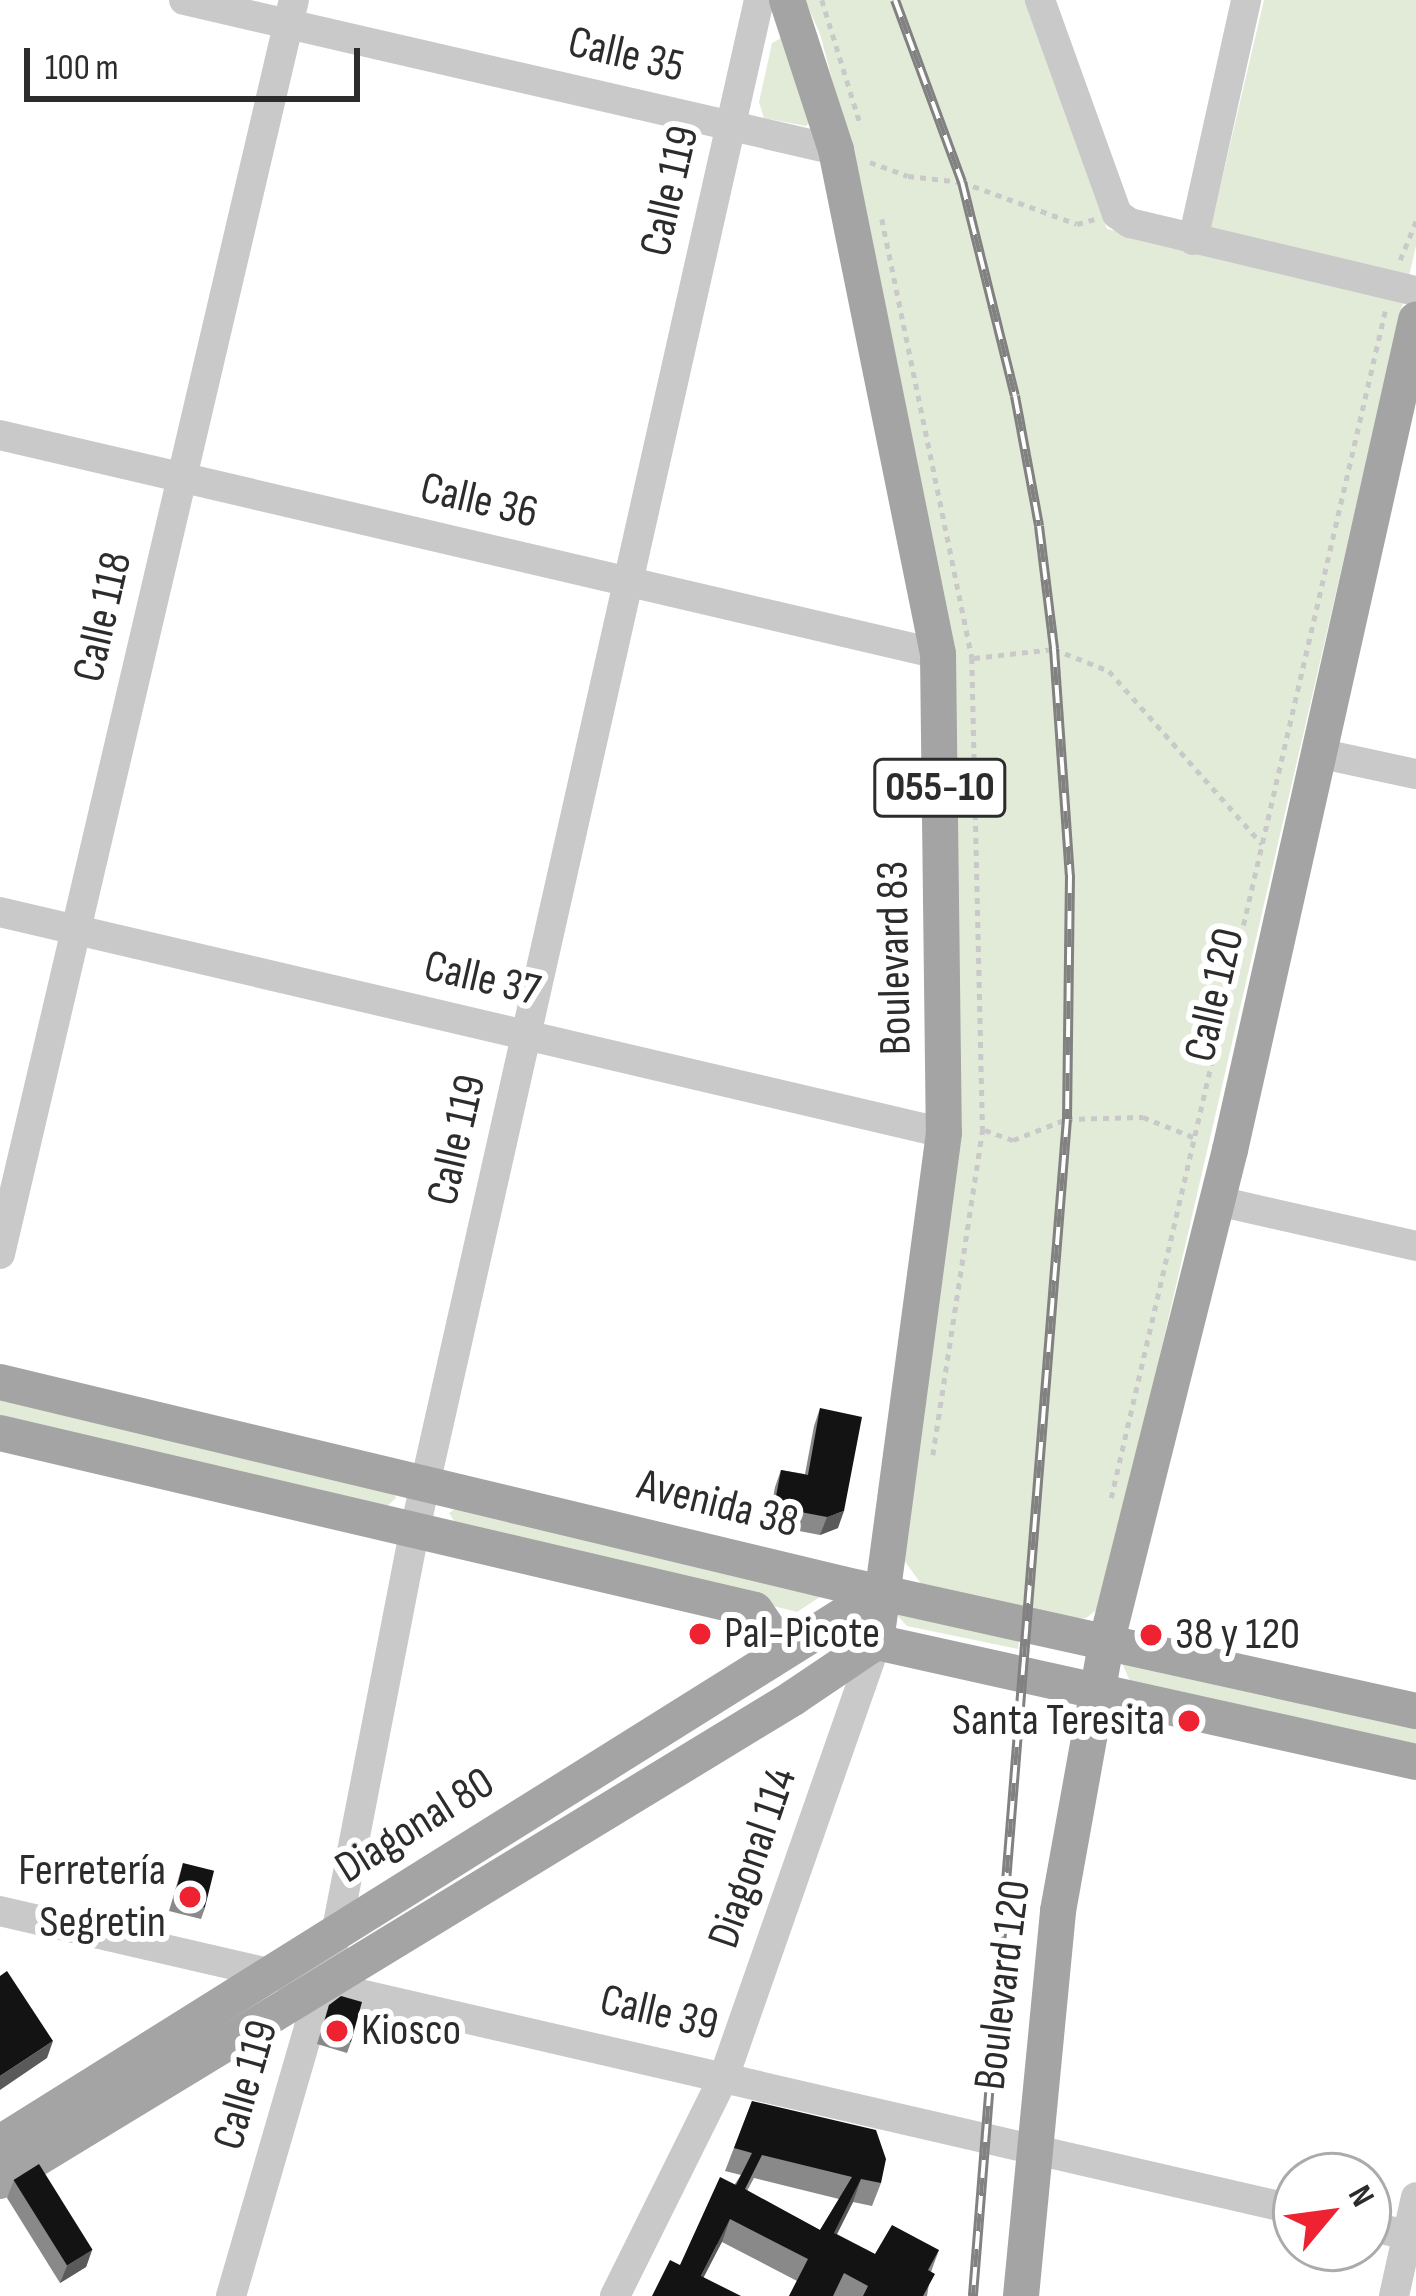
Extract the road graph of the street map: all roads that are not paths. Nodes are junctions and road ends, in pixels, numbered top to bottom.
1 (184, 0) edge
2 (760, 0) edge
3 (787, 0) edge
4 (1040, 0) edge
5 (1246, 0) edge
6 (291, 12) edge
7 (731, 125) junction
8 (853, 156) junction
9 (1193, 240) junction
10 (1404, 287) edge
11 (1416, 320) edge
12 (0, 435) edge
13 (182, 478) junction
14 (628, 582) junction
15 (955, 656) junction
16 (1318, 753) junction
17 (1416, 774) edge
18 (0, 912) edge
19 (76, 930) junction
20 (526, 1035) junction
21 (944, 1133) junction
22 (1218, 1202) junction
23 (1416, 1246) edge
24 (0, 1254) edge
25 (0, 1382) edge
26 (0, 1433) edge
27 (425, 1482) junction
28 (415, 1529) junction
29 (882, 1591) junction
30 (1107, 1640) junction
31 (876, 1642) junction
32 (770, 1661) junction
33 (1098, 1688) junction
34 (1416, 1711) edge
35 (1416, 1762) edge
36 (0, 1911) edge
37 (336, 1934) junction
38 (273, 1972) junction
39 (322, 1983) junction
40 (725, 2074) junction
41 (0, 2143) edge
42 (1032, 2152) junction
43 (0, 2181) edge
44 (1416, 2197) edge
45 (1272, 2205) edge
46 (1411, 2236) edge
47 (231, 2296) edge
48 (615, 2296) edge
49 (1022, 2296) edge
50 (1394, 2296) edge

1 - 6 street, Calle 35
2 - 7 street, Calle 119
3 - 8 main road, Boulevard 83 / 055-10
4 - 9 street
5 - 9 street
6 - 7 street, Calle 35
6 - 13 street, Calle 118
7 - 8 street, Calle 35
7 - 14 street, Calle 119
8 - 15 main road, Boulevard 83 / 055-10
9 - 10 street
11 - 16 main road, Calle 120
12 - 13 street, Calle 36
13 - 14 street, Calle 36
13 - 19 street, Calle 118
14 - 15 street, Calle 36
14 - 20 street, Calle 119
15 - 21 main road, Boulevard 83 / 055-10
16 - 17 street
16 - 22 main road, Calle 120
18 - 19 street, Calle 37
19 - 20 street, Calle 37
19 - 24 street, Calle 118
20 - 21 street, Calle 37
20 - 27 street, Calle 119
21 - 29 main road, Boulevard 83 / 055-10
22 - 23 street
22 - 30 main road, Calle 120
25 - 27 main road, Avenida 38
26 - 28 main road, Avenida 38
27 - 28 street, Calle 119
27 - 29 main road, Avenida 38
28 - 32 main road, Avenida 38
28 - 37 street, Calle 119
29 - 30 main road, Avenida 38
29 - 31 main road, Boulevard 83
29 - 32 main road, Diagonal 80
30 - 33 main road, Calle 120
30 - 34 main road, Avenida 38
31 - 33 main road
31 - 39 main road, Diagonal 80
31 - 40 street, Diagonal 114
32 - 37 main road, Diagonal 80
33 - 35 main road
33 - 42 main road, Boulevard 120
36 - 38 street, Calle 39
37 - 38 main road, Diagonal 80
37 - 39 street, Calle 119
38 - 39 street, Calle 39
38 - 41 main road, Diagonal 80
39 - 40 street, Calle 39
39 - 43 main road, Diagonal 80
39 - 47 street, Calle 119
40 - 42 street, Calle 39
40 - 48 street, Diagonal 114
42 - 45 street, Calle 39
42 - 49 main road, Boulevard 120
44 - 46 street
46 - 50 street

